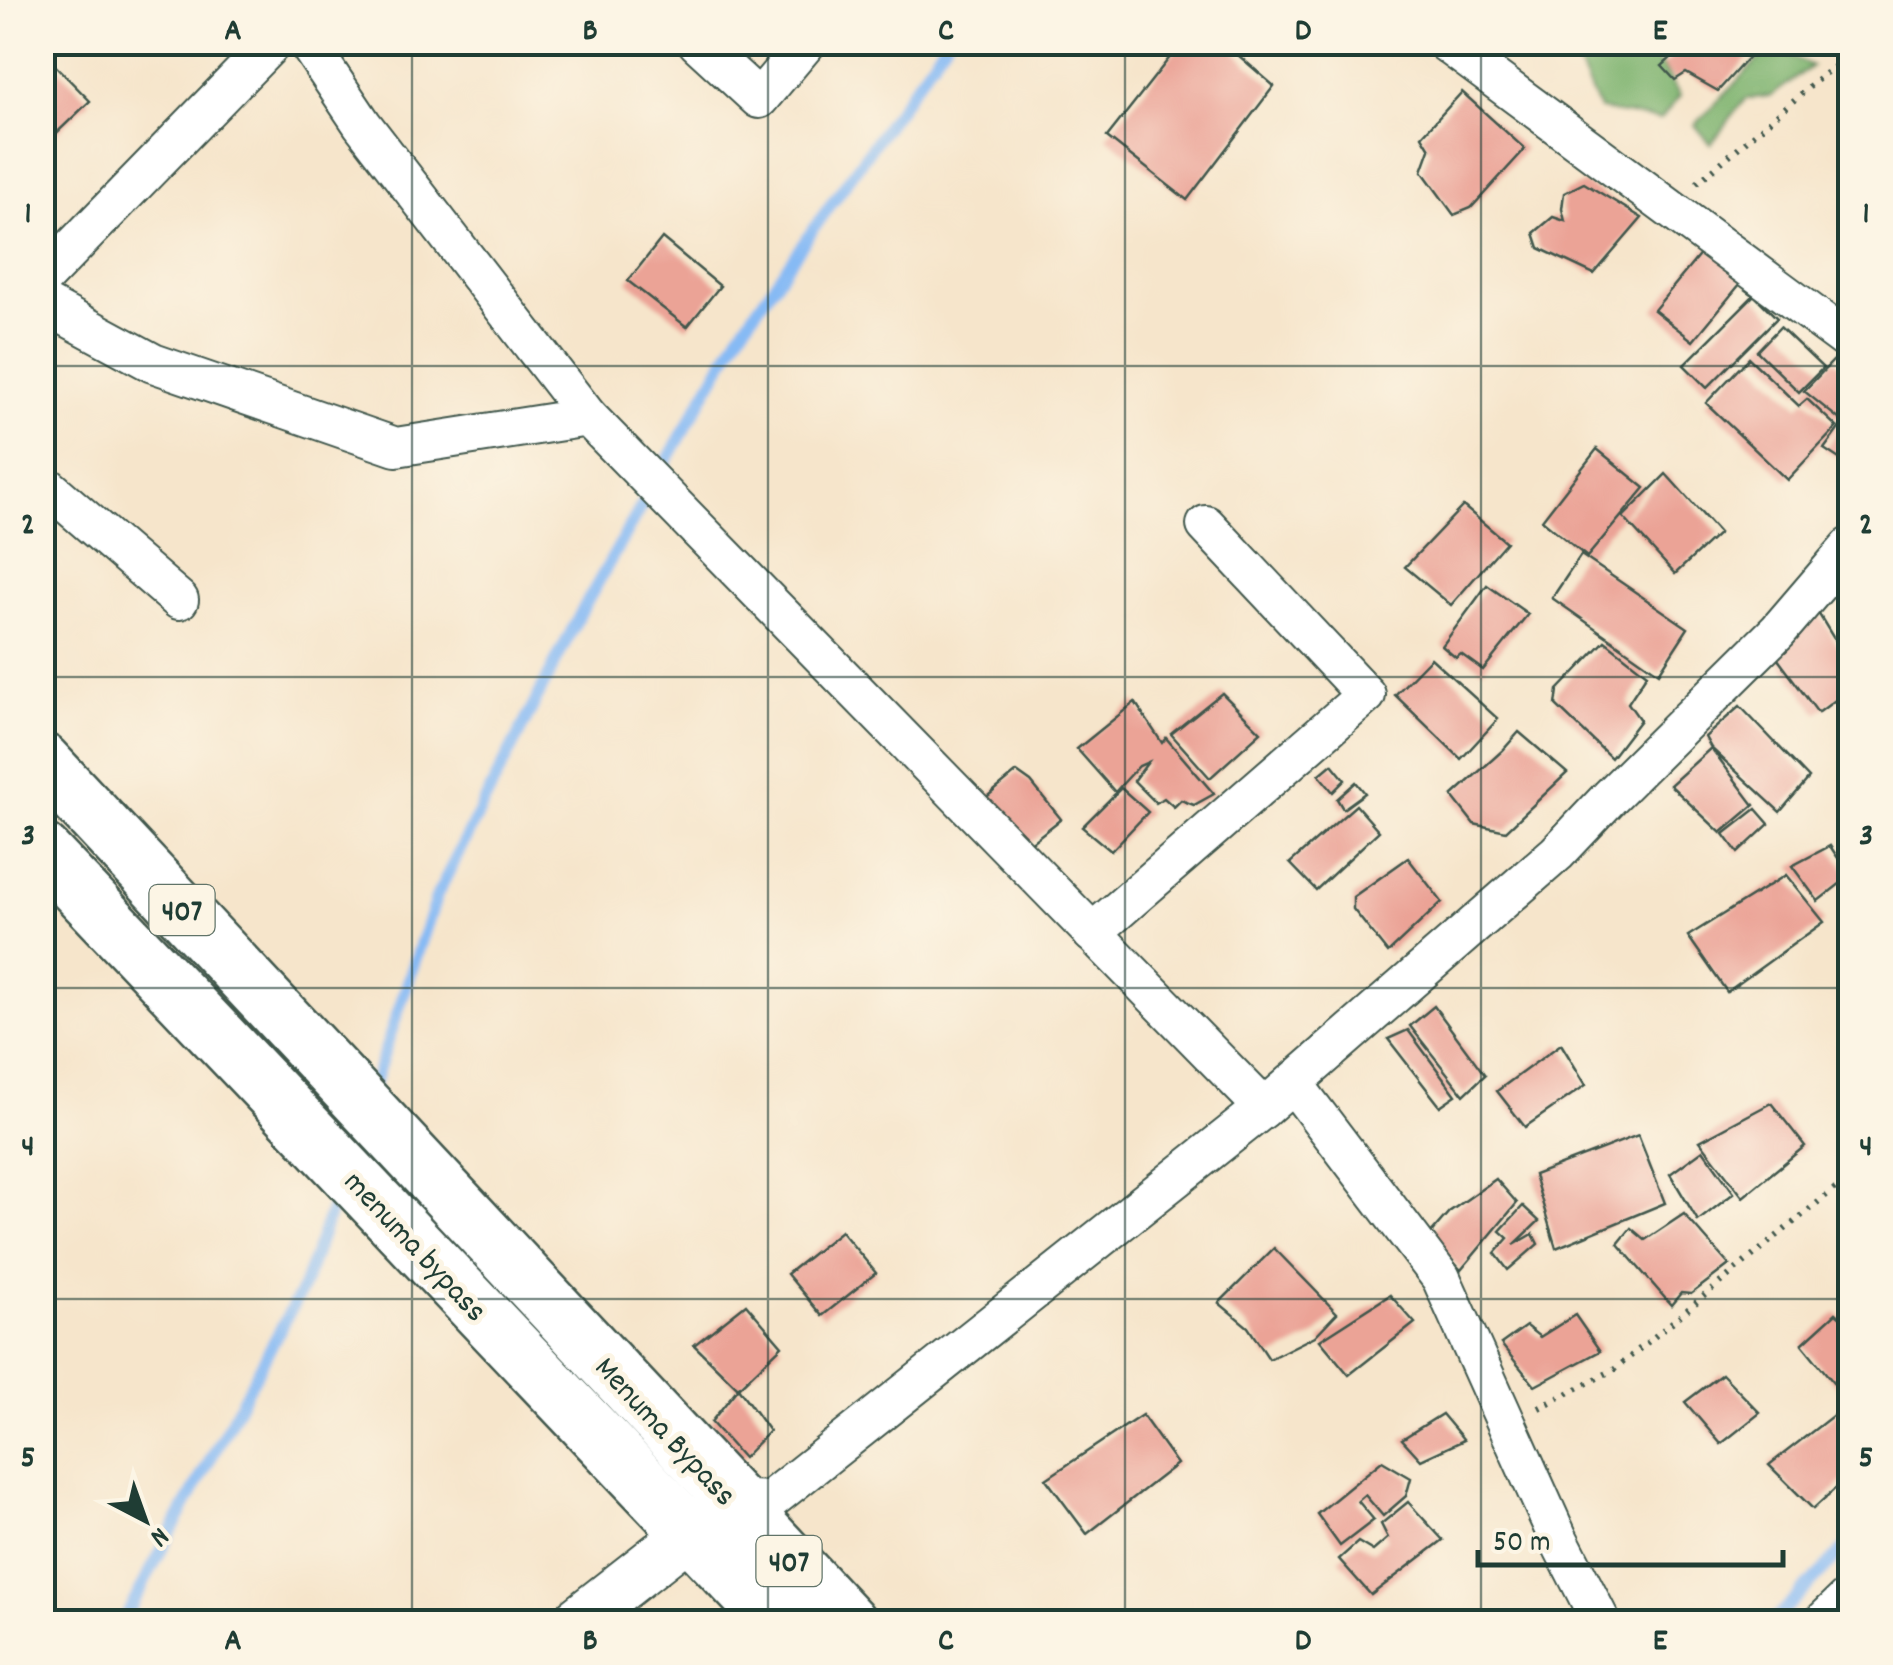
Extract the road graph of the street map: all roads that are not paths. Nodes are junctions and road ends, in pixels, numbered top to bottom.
1 (272, 42) edge
2 (306, 42) edge
3 (697, 42) edge
4 (807, 42) edge
5 (1445, 42) edge
6 (42, 279) edge
7 (42, 304) edge
8 (1850, 342) edge
9 (588, 418) junction
10 (42, 482) edge
11 (1206, 526) dead end
12 (1850, 547) edge
13 (179, 600) dead end
14 (42, 762) edge
15 (42, 851) edge
16 (1092, 933) junction
17 (1292, 1083) junction
18 (1264, 1108) junction
19 (569, 1324) joint
20 (542, 1378) joint
21 (710, 1516) junction
22 (1850, 1596) edge
23 (576, 1622) edge
24 (775, 1622) edge
25 (848, 1622) edge
26 (1601, 1622) edge
27 (1823, 1622) edge

1 - 6 street
2 - 9 street
3 - 4 street
5 - 8 street
7 - 9 street
9 - 16 street
10 - 13 street
11 - 16 street
12 - 17 street
14 - 19 highway, menuma bypass / 407
15 - 20 highway, menuma bypass / 407
16 - 18 street
17 - 18 street
17 - 26 street
18 - 21 street
19 - 21 highway, Menuma Bypass / 407
20 - 21 highway, Menuma Bypass / 407
21 - 23 street
21 - 24 highway, Menuma Bypass / 407
21 - 25 highway, Menuma Bypass / 407
22 - 27 street

